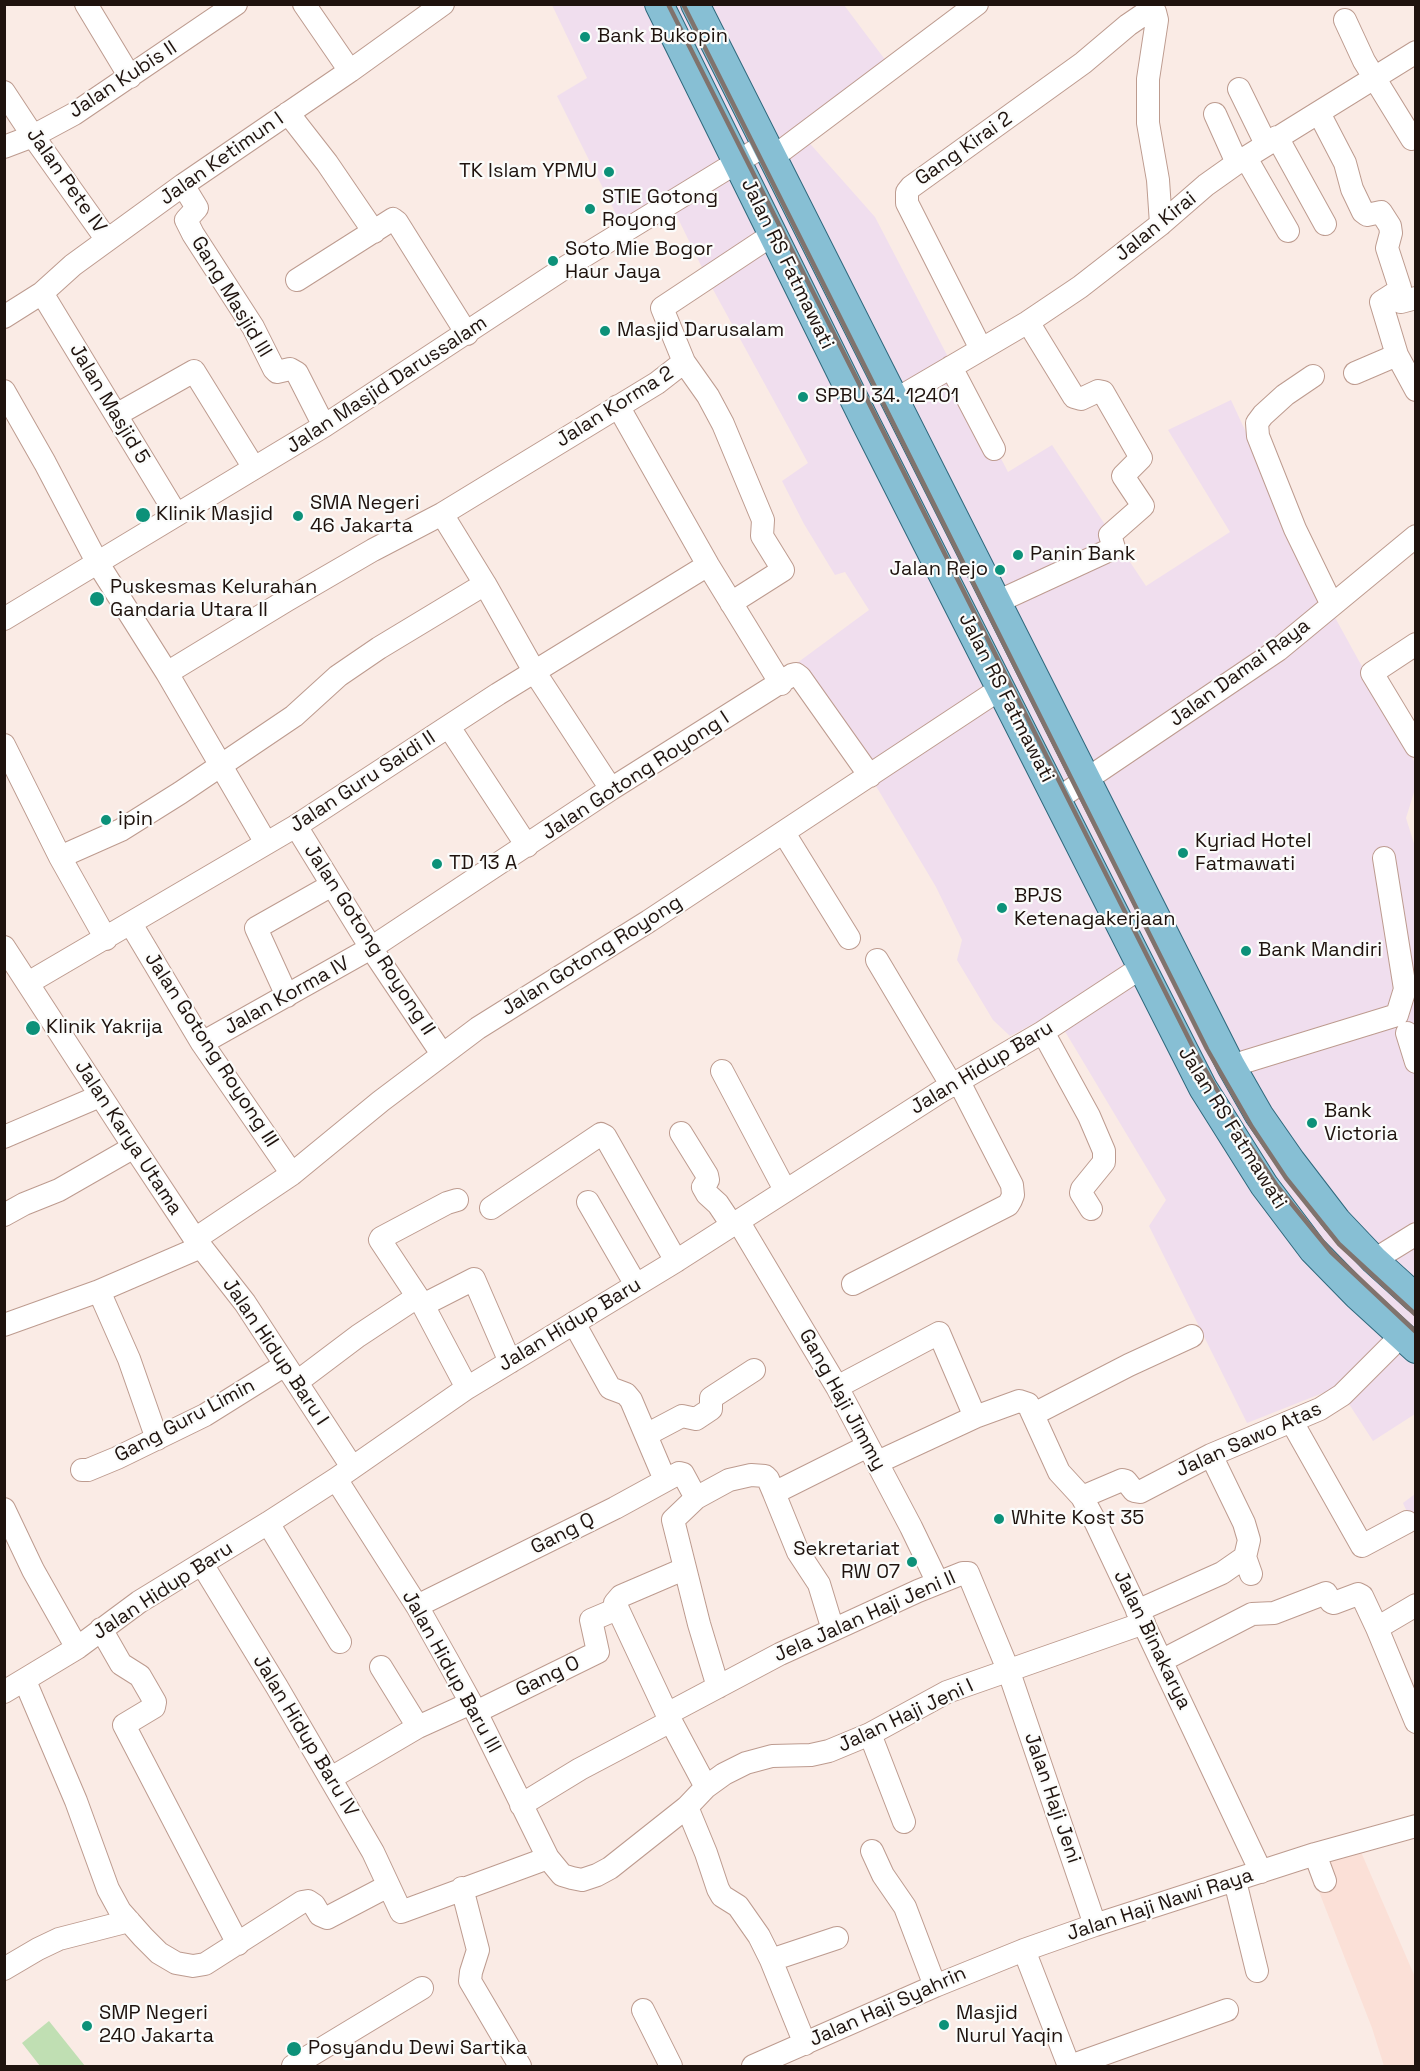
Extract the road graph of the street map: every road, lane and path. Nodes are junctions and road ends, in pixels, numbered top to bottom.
1 (86, 4) edge
2 (236, 4) edge
3 (304, 4) edge
4 (443, 4) edge
5 (659, 4) edge
6 (695, 4) edge
7 (977, 4) edge
8 (1345, 20) dead end
9 (1415, 54) edge
10 (350, 71) junction
11 (130, 77) junction
12 (1375, 77) junction
13 (1239, 89) dead end
14 (4, 92) edge
15 (288, 113) junction
16 (1319, 113) junction
17 (1215, 114) dead end
18 (29, 131) junction
19 (1412, 140) dead end
20 (1271, 141) junction
21 (4, 147) edge
22 (769, 152) junction
23 (736, 161) junction
24 (1241, 161) junction
25 (183, 185) junction
26 (1161, 224) junction
27 (1325, 224) dead end
28 (1288, 231) dead end
29 (374, 232) junction
30 (772, 235) junction
31 (107, 240) junction
32 (297, 280) dead end
33 (42, 293) junction
34 (1397, 298) edge
35 (4, 317) edge
36 (1028, 322) junction
37 (467, 334) junction
38 (981, 349) junction
39 (1397, 355) junction
40 (684, 362) junction
41 (951, 366) junction
42 (1355, 373) dead end
43 (1314, 376) dead end
44 (1416, 390) edge
45 (4, 391) edge
46 (895, 400) junction
47 (618, 406) junction
48 (116, 416) junction
49 (324, 426) junction
50 (993, 449) dead end
51 (255, 468) junction
52 (176, 514) junction
53 (442, 514) junction
54 (1416, 536) edge
55 (97, 562) junction
56 (708, 565) junction
57 (486, 584) junction
58 (997, 602) junction
59 (731, 603) junction
60 (1332, 605) junction
61 (4, 619) edge
62 (1416, 644) edge
63 (534, 671) junction
64 (167, 673) junction
65 (781, 684) junction
66 (1000, 689) junction
67 (449, 727) junction
68 (4, 745) edge
69 (1416, 746) edge
70 (221, 765) junction
71 (870, 776) junction
72 (1086, 780) junction
73 (611, 789) junction
74 (1056, 800) junction
75 (296, 826) junction
76 (784, 833) junction
77 (266, 843) junction
78 (528, 846) junction
79 (60, 857) junction
80 (1384, 858) dead end
81 (332, 885) junction
82 (131, 924) junction
83 (849, 938) dead end
84 (106, 939) junction
85 (4, 946) edge
86 (371, 948) junction
87 (871, 964) dead end
88 (1142, 967) junction
89 (28, 983) junction
90 (287, 996) junction
91 (1407, 1027) edge
92 (1043, 1032) junction
93 (202, 1043) junction
94 (442, 1054) junction
95 (1416, 1062) edge
96 (1231, 1066) junction
97 (722, 1071) dead end
98 (950, 1087) junction
99 (100, 1096) junction
100 (681, 1133) dead end
101 (4, 1137) edge
102 (134, 1147) junction
103 (292, 1174) junction
104 (785, 1190) junction
105 (457, 1200) dead end
106 (588, 1202) dead end
107 (491, 1208) dead end
108 (1091, 1209) dead end
109 (4, 1215) edge
110 (735, 1223) junction
111 (1416, 1234) edge
112 (198, 1243) junction
113 (1374, 1260) junction
114 (676, 1261) junction
115 (853, 1284) dead end
116 (636, 1285) junction
117 (99, 1291) junction
118 (1416, 1298) edge
119 (420, 1301) junction
120 (574, 1323) junction
121 (4, 1325) edge
122 (1192, 1336) dead end
123 (1408, 1342) edge
124 (510, 1362) junction
125 (754, 1370) dead end
126 (291, 1373) junction
127 (837, 1387) junction
128 (467, 1388) junction
129 (1034, 1414) junction
130 (975, 1417) junction
131 (1292, 1422) junction
132 (646, 1435) junction
133 (157, 1439) junction
134 (873, 1454) junction
135 (1211, 1455) junction
136 (82, 1470) dead end
137 (344, 1473) junction
138 (665, 1480) junction
139 (774, 1493) junction
140 (1082, 1497) junction
141 (696, 1498) junction
142 (4, 1509) edge
143 (1407, 1522) dead end
144 (268, 1523) junction
145 (202, 1564) junction
146 (684, 1569) junction
147 (938, 1583) junction
148 (1416, 1605) edge
149 (417, 1606) junction
150 (617, 1610) junction
151 (1141, 1617) junction
152 (1377, 1628) junction
153 (101, 1629) junction
154 (833, 1630) junction
155 (340, 1642) dead end
156 (76, 1648) junction
157 (1161, 1660) junction
158 (381, 1667) dead end
159 (1009, 1672) junction
160 (25, 1681) junction
161 (718, 1687) junction
162 (4, 1692) edge
163 (473, 1707) junction
164 (669, 1718) junction
165 (1416, 1722) edge
166 (418, 1727) junction
167 (870, 1734) junction
168 (330, 1778) junction
169 (706, 1787) junction
170 (521, 1805) junction
171 (687, 1807) junction
172 (904, 1822) dead end
173 (1416, 1826) edge
174 (872, 1851) dead end
175 (1315, 1854) junction
176 (553, 1864) junction
177 (1261, 1872) junction
178 (1235, 1881) junction
179 (1325, 1881) dead end
180 (387, 1886) junction
181 (462, 1888) junction
182 (129, 1921) junction
183 (1095, 1925) junction
184 (837, 1938) dead end
185 (238, 1944) junction
186 (1024, 1950) junction
187 (771, 1960) junction
188 (4, 1969) edge
189 (1257, 1971) dead end
190 (935, 1986) junction
191 (422, 1988) dead end
192 (643, 2010) dead end
193 (1227, 2010) dead end
194 (805, 2044) junction
195 (322, 2059) edge
196 (292, 2067) edge
197 (520, 2067) edge
198 (671, 2067) edge
199 (753, 2067) edge
200 (1069, 2067) edge

1 - 11 street
2 - 11 street, Jalan Kubis II
3 - 10 street
4 - 10 street, Jalan Ketimun I
5 - 23 main road, Jalan RS Fatmawati
6 - 22 main road, Jalan RS Fatmawati
7 - 22 street, Jalan Masjid Darussalam
8 - 12 street
9 - 12 street, Jalan Kirai
10 - 15 street, Jalan Ketimun I
11 - 18 street, Jalan Kubis II
12 - 16 street, Jalan Kirai
12 - 19 street
13 - 20 street
14 - 18 street, Jalan Pete IV
15 - 25 street, Jalan Ketimun I
15 - 29 street
16 - 20 street, Jalan Kirai
16 - 34 street
17 - 24 street
18 - 21 street, Jalan Kubis II
18 - 31 street, Jalan Pete IV
20 - 24 street, Jalan Kirai
20 - 27 street
22 - 23 street, Jalan Masjid Darussalam
22 - 46 main road, Jalan RS Fatmawati
23 - 30 main road, Jalan RS Fatmawati
23 - 37 street, Jalan Masjid Darussalam
24 - 26 street, Jalan Kirai
24 - 28 street
25 - 31 street, Jalan Ketimun I
25 - 49 street, Gang Masjid III
26 - 36 street, Jalan Kirai
26 - 38 street, Gang Kirai 2
29 - 32 street
29 - 37 street
30 - 40 street, Jalan Korma 2
30 - 66 main road, Jalan RS Fatmawati
31 - 33 street, Jalan Ketimun I
33 - 35 street, Jalan Ketimun I
33 - 48 street, Jalan Masjid 5
34 - 39 street
36 - 38 street, Jalan Kirai
36 - 58 street
37 - 49 street, Jalan Masjid Darussalam
38 - 41 street, Jalan Kirai
39 - 42 street
39 - 44 street
40 - 47 street, Jalan Korma 2
40 - 59 street
41 - 46 street, Jalan Kirai
41 - 50 street
43 - 60 street
45 - 55 street
46 - 58 main road, Jalan RS Fatmawati
47 - 53 street, Jalan Korma 2
47 - 56 street
48 - 51 street
48 - 52 street, Jalan Masjid 5
49 - 51 street, Jalan Masjid Darussalam
51 - 52 street, Jalan Masjid Darussalam
52 - 55 street, Jalan Masjid Darussalam
53 - 57 street
53 - 64 street, Jalan Korma 2
54 - 60 street, Jalan Damai Raya
55 - 61 street, Jalan Masjid Darussalam
55 - 64 street
56 - 59 street
56 - 63 street, Jalan Guru Saidi II
57 - 63 street
57 - 70 street
58 - 72 main road, Jalan RS Fatmawati
59 - 65 street
60 - 72 street, Jalan Damai Raya
62 - 69 street
63 - 67 street, Jalan Guru Saidi II
63 - 73 street
64 - 70 street
65 - 71 street, Jalan Gotong Royong I
65 - 73 street, Jalan Gotong Royong I
66 - 71 street, Jalan Gotong Royong
66 - 74 main road, Jalan RS Fatmawati
67 - 75 street, Jalan Guru Saidi II
67 - 78 street
68 - 79 street
70 - 77 street
70 - 79 street
71 - 76 street, Jalan Gotong Royong
72 - 74 street, Jalan Damai Raya
72 - 96 main road, Jalan RS Fatmawati
73 - 78 street, Jalan Gotong Royong I
74 - 88 main road, Jalan RS Fatmawati
75 - 77 street, Jalan Guru Saidi II
75 - 81 street, Jalan Gotong Royong II
76 - 83 street
76 - 94 street, Jalan Gotong Royong
77 - 82 street, Jalan Guru Saidi II
78 - 86 street, Jalan Gotong Royong I
79 - 84 street
80 - 91 street
81 - 86 street, Jalan Gotong Royong II
81 - 90 street
82 - 84 street, Jalan Guru Saidi II
82 - 93 street, Jalan Gotong Royong III
84 - 89 street, Jalan Guru Saidi II
85 - 89 street, Jalan Karya Utama
86 - 90 street, Jalan Korma IV
86 - 94 street, Jalan Gotong Royong II
87 - 98 street
88 - 92 street, Jalan Hidup Baru
88 - 123 main road, Jalan RS Fatmawati
89 - 99 street, Jalan Karya Utama
90 - 93 street, Jalan Korma IV
91 - 95 street
91 - 96 street
92 - 98 street, Jalan Hidup Baru
92 - 108 street
93 - 103 street, Jalan Gotong Royong III
94 - 103 street, Jalan Gotong Royong
96 - 113 main road, Jalan RS Fatmawati
97 - 104 street
98 - 104 street, Jalan Hidup Baru
98 - 115 street
99 - 101 street
99 - 102 street, Jalan Karya Utama
100 - 110 street, Gang Haji Jimmy
102 - 109 street
102 - 112 street, Jalan Karya Utama
103 - 112 street, Jalan Gotong Royong
104 - 110 street, Jalan Hidup Baru
105 - 119 street
106 - 116 street
107 - 114 street
110 - 114 street, Jalan Hidup Baru
110 - 127 street, Gang Haji Jimmy
111 - 113 street
112 - 117 street, Jalan Gotong Royong
112 - 126 street, Jalan Hidup Baru I
113 - 118 main road, Jalan RS Fatmawati
114 - 116 street, Jalan Hidup Baru
116 - 120 street, Jalan Hidup Baru
117 - 121 street, Jalan Gotong Royong
117 - 133 street
119 - 124 street, Gang Guru Limin
119 - 126 street, Gang Guru Limin
119 - 128 street
120 - 124 street, Jalan Hidup Baru
120 - 132 street
122 - 129 street
123 - 131 street, Jalan Sawo Atas
124 - 128 street, Jalan Hidup Baru
125 - 132 street
126 - 133 street, Gang Guru Limin
126 - 137 street, Jalan Hidup Baru I
127 - 130 street
127 - 134 street, Gang Haji Jimmy
128 - 137 street, Jalan Hidup Baru
129 - 130 street
129 - 140 street, Jalan Binakarya
130 - 134 street
131 - 135 street, Jalan Sawo Atas
131 - 143 street
132 - 138 street
133 - 136 street, Gang Guru Limin
134 - 139 street
134 - 147 street, Gang Haji Jimmy
135 - 140 street, Jalan Sawo Atas
135 - 151 street, Jalan Haji Jeni I
137 - 144 street, Jalan Hidup Baru
137 - 149 street, Jalan Hidup Baru III
138 - 141 street
138 - 149 street, Gang Q
139 - 141 street
139 - 154 street
140 - 151 street, Jalan Binakarya
141 - 146 street
142 - 156 street
144 - 145 street, Jalan Hidup Baru
144 - 155 street
145 - 153 street, Jalan Hidup Baru
145 - 168 street, Jalan Hidup Baru IV
146 - 150 street
146 - 161 street
147 - 154 street, Jela Jalan Haji Jeni II
147 - 159 street, Jela Jalan Haji Jeni II
148 - 152 street
149 - 163 street, Jalan Hidup Baru III
150 - 163 street, Gang O
150 - 164 street
151 - 157 street, Jalan Binakarya
151 - 159 street, Jalan Haji Jeni I
152 - 157 street
152 - 165 street
153 - 156 street, Jalan Hidup Baru
153 - 185 street
154 - 161 street, Jela Jalan Haji Jeni II
156 - 160 street, Jalan Hidup Baru
157 - 177 street, Jalan Binakarya
158 - 166 street
159 - 167 street, Jalan Haji Jeni I
159 - 183 street, Jalan Haji Jeni
160 - 162 street, Jalan Hidup Baru
160 - 182 street
161 - 164 street, Jela Jalan Haji Jeni II
163 - 166 street
163 - 170 street, Jalan Hidup Baru III
164 - 169 street
164 - 170 street, Jela Jalan Haji Jeni II
166 - 168 street
167 - 169 street, Jalan Haji Jeni I
167 - 172 street
168 - 180 street, Jalan Hidup Baru IV
169 - 171 street, Jalan Haji Jeni I
170 - 176 street, Jalan Hidup Baru III
171 - 176 street, Jalan Haji Jeni I
171 - 187 street
173 - 175 street, Jalan Haji Nawi Raya
174 - 190 street
175 - 177 street, Jalan Haji Nawi Raya
175 - 179 street
176 - 181 street
177 - 178 street, Jalan Haji Nawi Raya
178 - 183 street, Jalan Haji Nawi Raya
178 - 189 street
180 - 181 street, Jalan Hidup Baru IV
180 - 185 street
181 - 197 street
182 - 185 street
182 - 188 street
183 - 186 street, Jalan Haji Nawi Raya
184 - 187 street
186 - 190 street, Jalan Haji Syahrin
186 - 200 street
187 - 194 street
190 - 194 street, Jalan Haji Syahrin
191 - 195 street
192 - 198 street
193 - 200 street
194 - 199 street, Jalan Haji Syahrin
195 - 196 street

